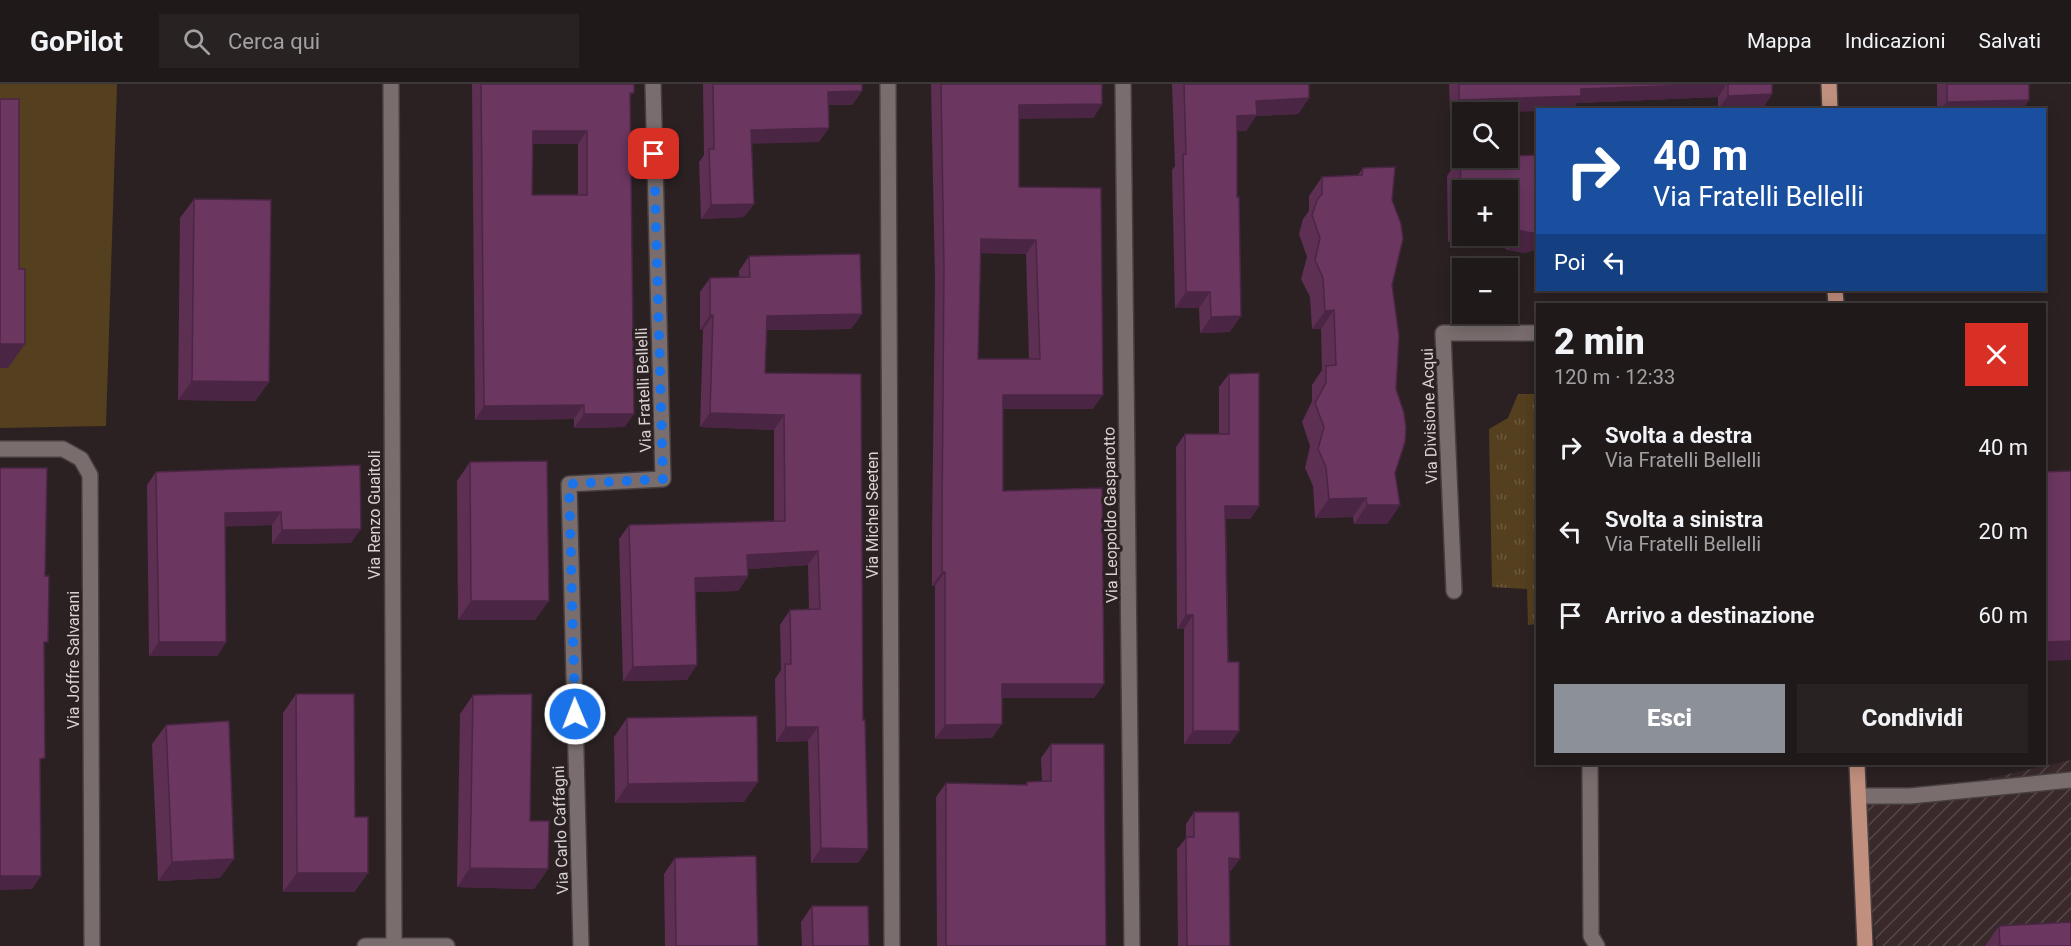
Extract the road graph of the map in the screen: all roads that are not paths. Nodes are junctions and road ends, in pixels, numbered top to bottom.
1 (391, 84) edge
2 (652, 84) edge
3 (888, 84) edge
4 (1124, 84) edge
5 (1829, 84) edge
6 (1830, 108) edge
7 (1536, 333) edge
8 (0, 449) edge
9 (1454, 591) dead end
10 (575, 714) joint
11 (1590, 765) edge
12 (1857, 765) edge
13 (2071, 780) edge
14 (1859, 796) junction
15 (92, 946) edge
16 (365, 946) edge
17 (394, 946) edge
18 (447, 946) edge
19 (581, 946) edge
20 (892, 946) edge
21 (1132, 946) edge
22 (1597, 946) edge
23 (1865, 946) edge

1 - 17 street, Via Renzo Guaitoli
2 - 10 street, Via Fratelli Bellelli
3 - 20 street, Via Michel Seeten
4 - 21 street, Via Leopoldo Gasparotto
5 - 6 main road
7 - 9 street, Via Divisione Acqui
8 - 15 street, Via Joffre Salvarani
10 - 19 street, Via Carlo Caffagni
11 - 22 street
12 - 14 main road
13 - 14 street
14 - 23 main road
16 - 17 street
17 - 18 street

